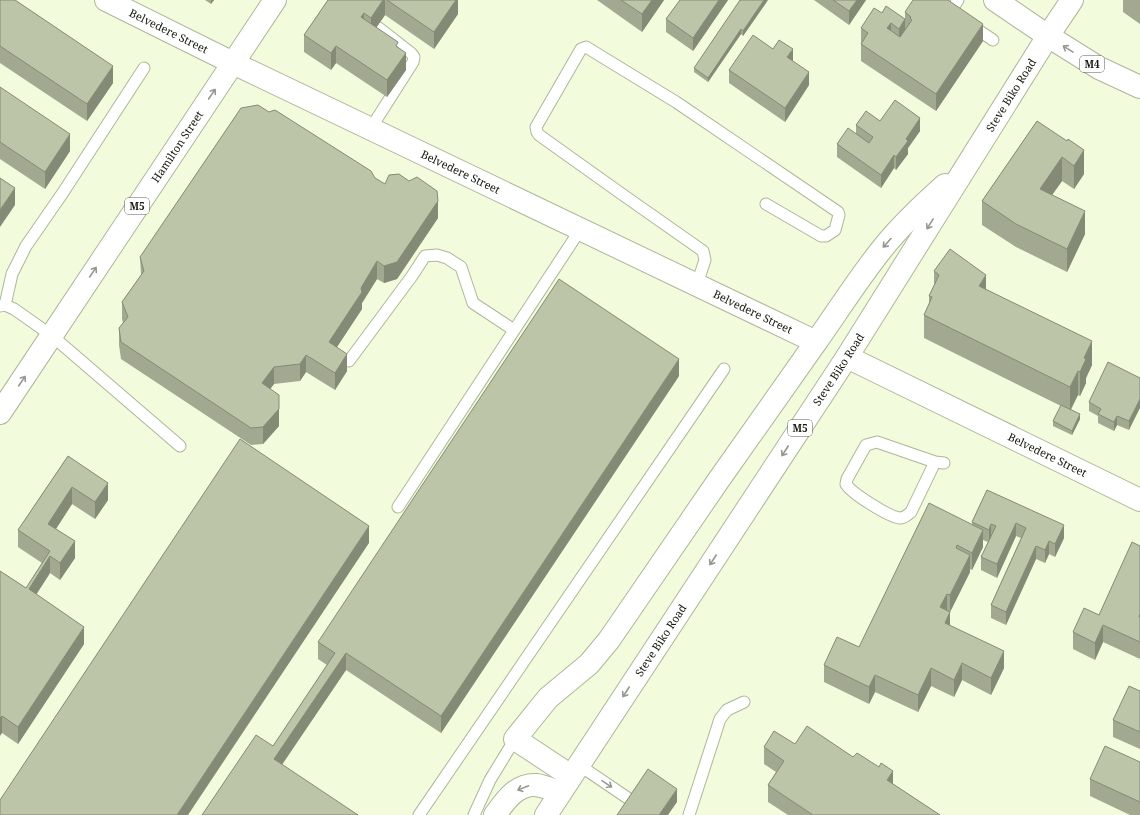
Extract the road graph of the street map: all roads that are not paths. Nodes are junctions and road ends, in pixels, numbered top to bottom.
1 (106, 0) edge
2 (275, 0) edge
3 (958, 0) edge
4 (995, 0) edge
5 (1072, 0) edge
6 (940, 4) edge
7 (950, 11) junction
8 (379, 28) edge
9 (1048, 36) junction
10 (993, 40) dead end
11 (233, 63) junction
12 (144, 68) dead end
13 (1140, 87) edge
14 (371, 128) junction
15 (966, 167) junction
16 (766, 204) dead end
17 (580, 230) junction
18 (696, 284) junction
19 (2, 306) edge
20 (514, 330) junction
21 (51, 336) junction
22 (816, 342) junction
23 (846, 357) junction
24 (349, 361) dead end
25 (724, 369) dead end
26 (0, 413) edge
27 (180, 446) dead end
28 (939, 462) joint
29 (1140, 500) edge
30 (398, 507) dead end
31 (744, 702) dead end
32 (514, 739) junction
33 (560, 795) edge
34 (635, 802) edge
35 (419, 815) edge
36 (474, 815) edge
37 (495, 815) edge
38 (689, 815) edge

1 - 11 main road, Belvedere Street
2 - 11 main road, Hamilton Street / M5
3 - 7 lane
4 - 9 main road, M4
5 - 9 main road, Steve Biko Road / M5
6 - 7 lane
7 - 10 lane
8 - 14 lane
13 -> 9 main road, M4
9 - 15 main road, Steve Biko Road / M5
11 - 14 main road, Belvedere Street
21 -> 11 main road, Hamilton Street / M5
12 - 19 lane
14 - 17 main road, Belvedere Street
15 -> 22 main road
15 -> 23 main road, Steve Biko Road / M5
16 - 18 lane
17 - 18 main road, Belvedere Street
17 - 20 lane
18 - 22 main road, Belvedere Street
19 - 21 lane
20 - 24 lane
20 - 30 lane
26 -> 21 main road, Hamilton Street / M5
21 - 27 lane
22 - 32 main road
23 - 29 main road, Belvedere Street
23 -> 33 main road, Steve Biko Road / M5
25 - 35 lane
28 - 28 lane
31 - 38 lane
32 - 33 main road
32 - 36 lane
33 -> 34 lane
33 -> 37 main road

